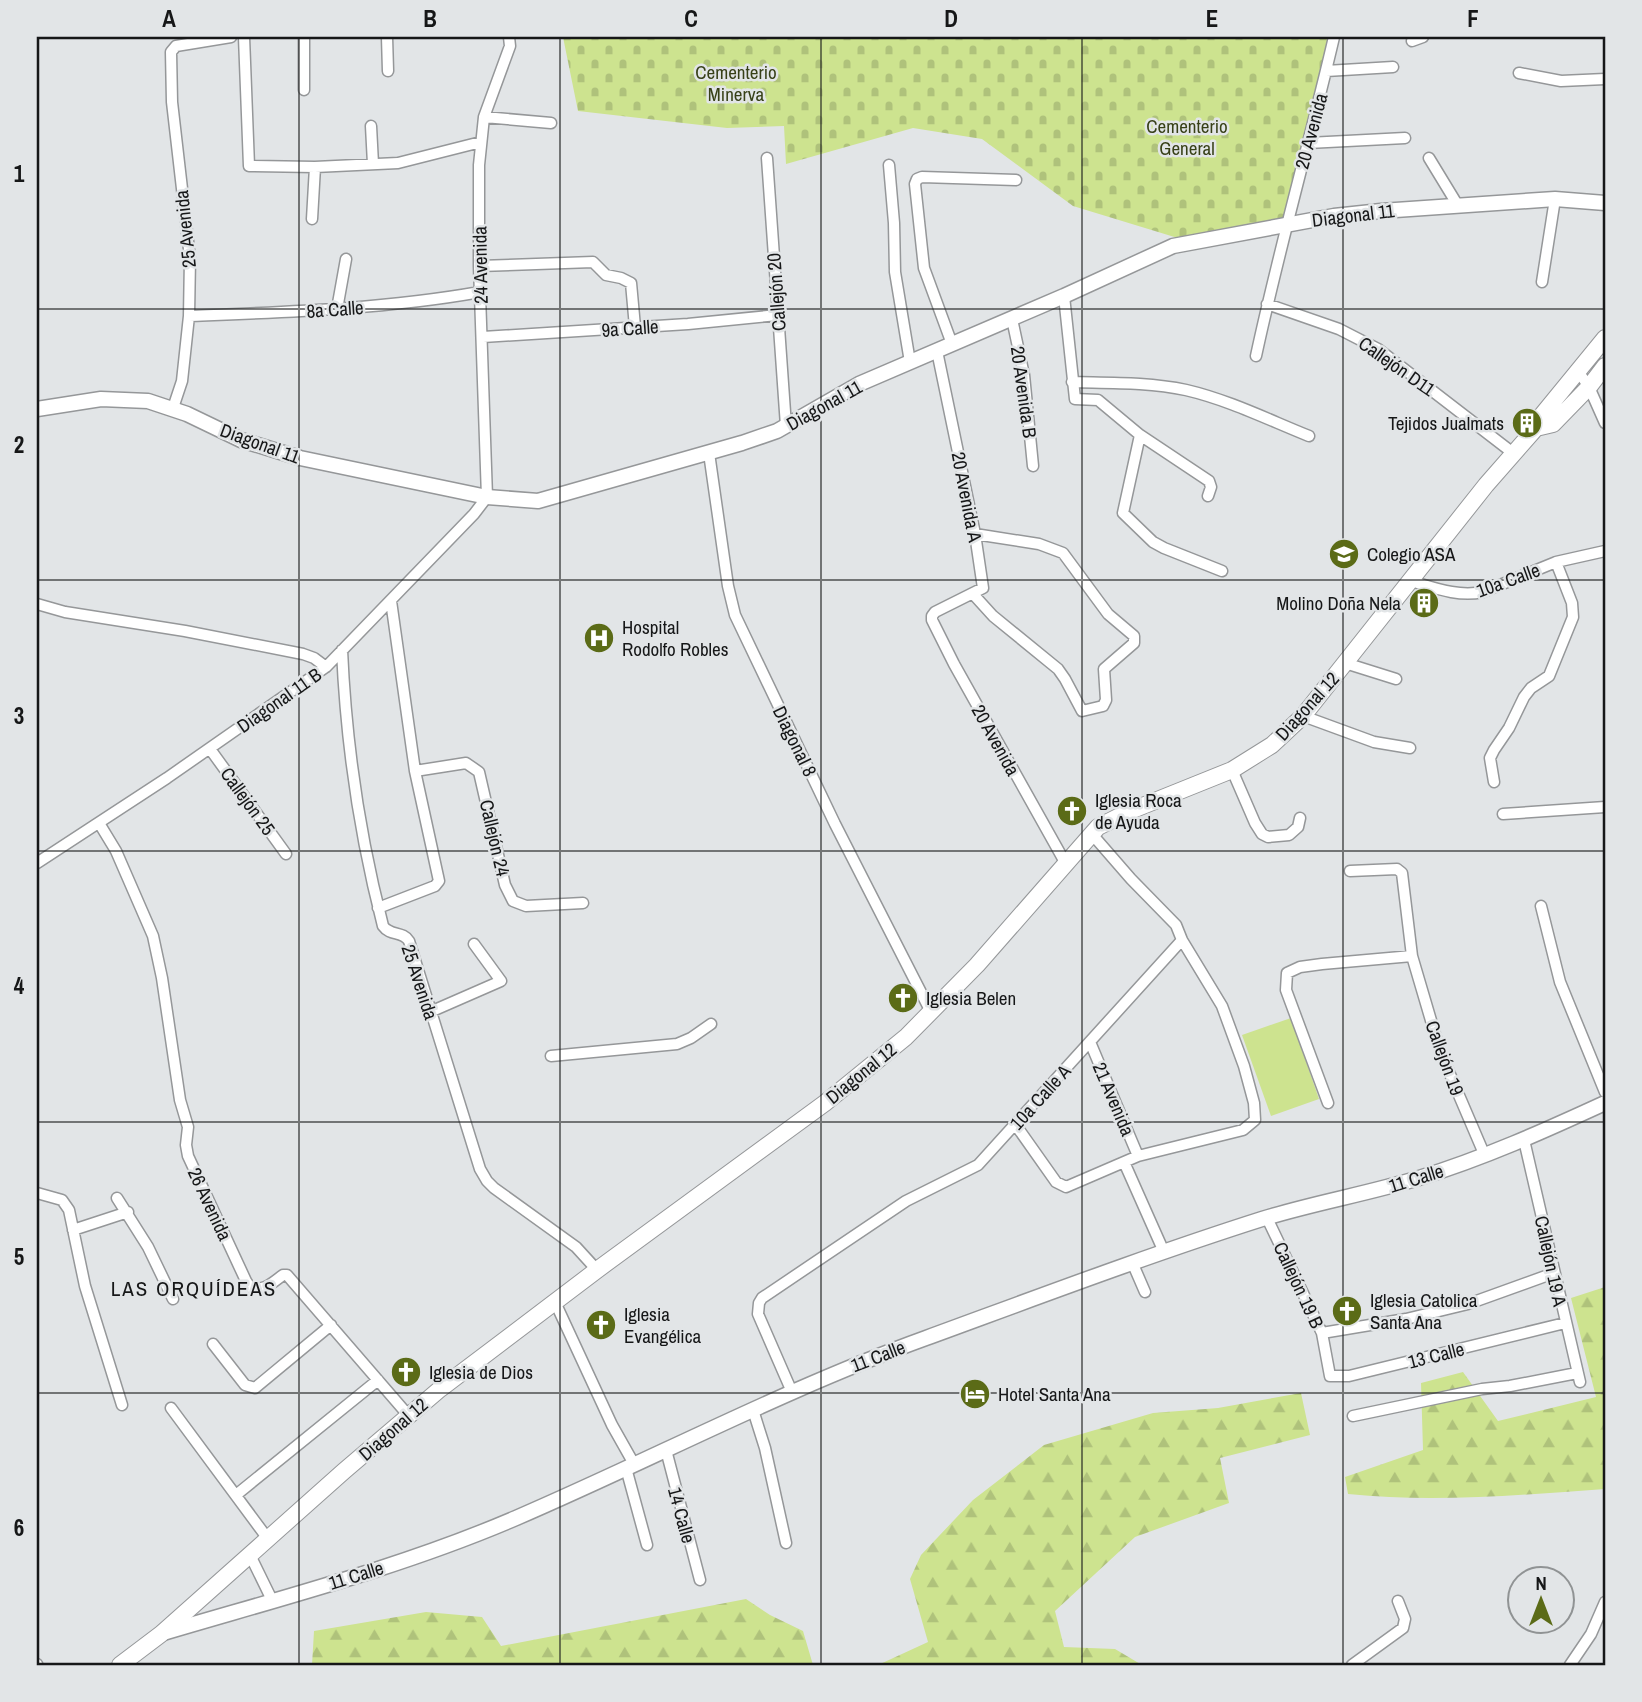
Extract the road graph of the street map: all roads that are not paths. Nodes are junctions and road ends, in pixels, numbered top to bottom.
1 (231, 37) edge
2 (244, 37) edge
3 (304, 37) edge
4 (387, 37) edge
5 (509, 37) edge
6 (1334, 37) edge
7 (1423, 37) edge
8 (1412, 41) dead end
9 (1393, 67) dead end
10 (388, 71) dead end
11 (1326, 71) junction
12 (1519, 74) dead end
13 (1605, 79) edge
14 (304, 90) dead end
15 (484, 117) junction
16 (551, 122) dead end
17 (371, 126) dead end
18 (1405, 138) dead end
19 (481, 142) junction
20 (1308, 143) junction
21 (767, 158) dead end
22 (1429, 158) dead end
23 (373, 164) junction
24 (889, 165) dead end
25 (315, 166) junction
26 (1016, 180) dead end
27 (1555, 199) junction
28 (1605, 203) edge
29 (1457, 204) junction
30 (312, 219) dead end
31 (1285, 225) junction
32 (346, 259) dead end
33 (479, 266) junction
34 (1542, 282) dead end
35 (480, 292) junction
36 (1063, 296) junction
37 (1267, 304) junction
38 (337, 309) junction
39 (778, 315) junction
40 (189, 316) junction
41 (1012, 319) junction
42 (635, 327) junction
43 (483, 337) junction
44 (1605, 338) edge
45 (952, 344) junction
46 (937, 351) junction
47 (1256, 356) dead end
48 (910, 362) junction
49 (1605, 366) edge
50 (1578, 371) junction
51 (1072, 382) junction
52 (1589, 387) junction
53 (173, 408) junction
54 (37, 409) edge
55 (1605, 423) edge
56 (786, 426) junction
57 (1536, 428) junction
58 (1140, 435) junction
59 (1309, 436) dead end
60 (709, 453) junction
61 (1513, 453) junction
62 (1033, 466) dead end
63 (1209, 496) dead end
64 (487, 497) junction
65 (975, 534) junction
66 (1605, 551) edge
67 (1556, 562) junction
68 (1222, 571) dead end
69 (1411, 581) junction
70 (973, 594) junction
71 (391, 601) junction
72 (37, 604) edge
73 (342, 650) junction
74 (1345, 663) junction
75 (326, 667) junction
76 (1396, 679) dead end
77 (1303, 716) junction
78 (1410, 748) dead end
79 (210, 749) junction
80 (1232, 770) junction
81 (415, 771) junction
82 (1494, 782) dead end
83 (1605, 807) edge
84 (1503, 814) dead end
85 (1300, 818) dead end
86 (99, 823) junction
87 (1091, 834) junction
88 (286, 854) dead end
89 (37, 863) edge
90 (1066, 864) junction
91 (1350, 871) dead end
92 (583, 903) dead end
93 (1541, 906) dead end
94 (378, 908) junction
95 (1182, 940) junction
96 (474, 944) dead end
97 (1412, 956) junction
98 (430, 1012) junction
99 (931, 1012) junction
100 (711, 1024) dead end
101 (1090, 1042) junction
102 (551, 1056) dead end
103 (1605, 1092) edge
104 (1328, 1103) dead end
105 (1605, 1103) edge
106 (1015, 1124) junction
107 (1524, 1140) junction
108 (1138, 1156) junction
109 (1485, 1156) junction
110 (1124, 1162) junction
111 (37, 1193) edge
112 (117, 1198) dead end
113 (128, 1212) junction
114 (1267, 1218) junction
115 (72, 1230) junction
116 (1164, 1252) junction
117 (1132, 1262) junction
118 (597, 1270) junction
119 (1554, 1273) junction
120 (1145, 1292) dead end
121 (173, 1298) dead end
122 (555, 1302) junction
123 (1564, 1323) junction
124 (331, 1325) junction
125 (1322, 1334) junction
126 (213, 1344) dead end
127 (1349, 1376) joint
128 (378, 1380) junction
129 (792, 1392) junction
130 (122, 1405) dead end
131 (172, 1408) dead end
132 (753, 1410) junction
133 (408, 1415) junction
134 (1353, 1416) dead end
135 (666, 1450) junction
136 (629, 1466) junction
137 (236, 1495) junction
138 (268, 1539) junction
139 (786, 1543) dead end
140 (647, 1545) dead end
141 (250, 1555) junction
142 (700, 1580) dead end
143 (272, 1600) junction
144 (1398, 1601) dead end
145 (1605, 1602) edge
146 (161, 1634) junction
147 (120, 1665) edge
148 (1352, 1665) edge
149 (1570, 1665) edge

1 - 40 street, 25 Avenida
2 - 25 street
3 - 14 street
4 - 10 street
5 - 15 street, 24 Avenida
6 - 11 street, 20 Avenida
7 - 8 street
9 - 11 street
11 - 20 street, 20 Avenida
12 - 13 street
15 - 16 street
15 - 19 street, 24 Avenida
17 - 23 street
18 - 20 street
19 - 23 street
19 - 33 street, 24 Avenida
20 - 31 street, 20 Avenida
21 - 39 street, Callejón 20
22 - 29 street
23 - 25 street
24 - 48 street
25 - 30 street
26 - 45 street
27 - 28 street, Diagonal 11
27 - 29 street, Diagonal 11
27 - 34 street
29 - 31 street, Diagonal 11
31 - 36 street, Diagonal 11
31 - 37 street, 20 Avenida
32 - 38 street
33 - 35 street, 24 Avenida
33 - 42 street
35 - 38 street, 8a Calle
35 - 43 street, 24 Avenida
36 - 41 street, Diagonal 11
36 - 51 street
37 - 47 street, 20 Avenida
37 - 61 street, Callejón D11
38 - 40 street, 8a Calle
39 - 42 street, 9a Calle
39 - 56 street, Callejón 20
40 - 53 street, 25 Avenida
41 - 45 street, Diagonal 11
41 - 62 street, 20 Avenida B
42 - 43 street, 9a Calle
43 - 64 street, 24 Avenida
44 - 50 main road, Diagonal 12
45 - 46 street, Diagonal 11
46 - 48 street, Diagonal 11
46 - 65 street, 20 Avenida A
48 - 56 street, Diagonal 11
49 - 52 main road, Diagonal 12
50 - 52 street
50 - 57 main road, Diagonal 12
51 - 58 street
51 - 59 street
52 - 55 street
52 - 57 main road, Diagonal 12
53 - 54 street, Diagonal 11
53 - 64 street, Diagonal 11
56 - 60 street, Diagonal 11
57 - 61 main road, Diagonal 12
58 - 63 street
58 - 68 street
60 - 64 street, Diagonal 11
60 - 99 street, Diagonal 8
61 - 69 main road, Diagonal 12
64 - 71 street, Diagonal 11 B
65 - 70 street, 20 Avenida A
65 - 70 street
66 - 67 street, 10a Calle
67 - 69 street, 10a Calle
67 - 82 street
69 - 74 main road, Diagonal 12
70 - 90 street, 20 Avenida
71 - 73 street, Diagonal 11 B
71 - 81 street
72 - 75 street
73 - 75 street, Diagonal 11 B
73 - 94 street, 25 Avenida
74 - 76 street
74 - 77 main road, Diagonal 12
75 - 79 street, Diagonal 11 B
77 - 78 street
77 - 80 main road, Diagonal 12
79 - 86 street, Diagonal 11 B
79 - 88 street, Callejón 25
80 - 85 street
80 - 87 main road, Diagonal 12
81 - 92 street, Callejón 24
81 - 94 street
83 - 84 street
86 - 89 street, Diagonal 11 B
86 - 124 street, 26 Avenida
87 - 90 main road, Diagonal 12
87 - 95 street
90 - 99 main road, Diagonal 12
91 - 97 street, Callejón 19
93 - 103 street
94 - 98 street, 25 Avenida
95 - 101 street, 10a Calle A
95 - 108 street
96 - 98 street
97 - 104 street
97 - 109 street, Callejón 19
98 - 118 street, 25 Avenida
99 - 118 main road, Diagonal 12
100 - 102 street
101 - 106 street, 10a Calle A
101 - 108 street, 21 Avenida
105 - 107 street, 11 Calle
106 - 110 street
106 - 129 street, 10a Calle A
107 - 109 street, 11 Calle
107 - 119 street, Callejón 19 A
108 - 110 street
109 - 114 street, 11 Calle
110 - 116 street, 21 Avenida
111 - 115 street
112 - 113 street
113 - 115 street
113 - 121 street
114 - 116 street, 11 Calle
114 - 125 street, Callejón 19 B
115 - 130 street
116 - 117 street, 11 Calle
117 - 120 street
117 - 129 street, 11 Calle
118 - 122 main road, Diagonal 12
119 - 123 street, Callejón 19 A
119 - 125 street
122 - 133 main road, Diagonal 12
122 - 136 street
123 - 127 street, 13 Calle
123 - 134 street, Callejón 19 A
124 - 126 street
124 - 128 street, 26 Avenida
125 - 127 street, Callejón 19 B
128 - 133 street, 26 Avenida
128 - 137 street
129 - 132 street, 11 Calle
131 - 137 street
132 - 135 street, 11 Calle
132 - 139 street
133 - 138 main road, Diagonal 12
135 - 136 street, 11 Calle
135 - 142 street, 14 Calle
136 - 140 street
136 - 143 street, 11 Calle
137 - 138 street
138 - 141 main road, Diagonal 12
141 - 143 street
141 - 146 main road, Diagonal 12
143 - 146 street, 11 Calle
144 - 148 street
145 - 149 street
146 - 147 main road, Diagonal 12

